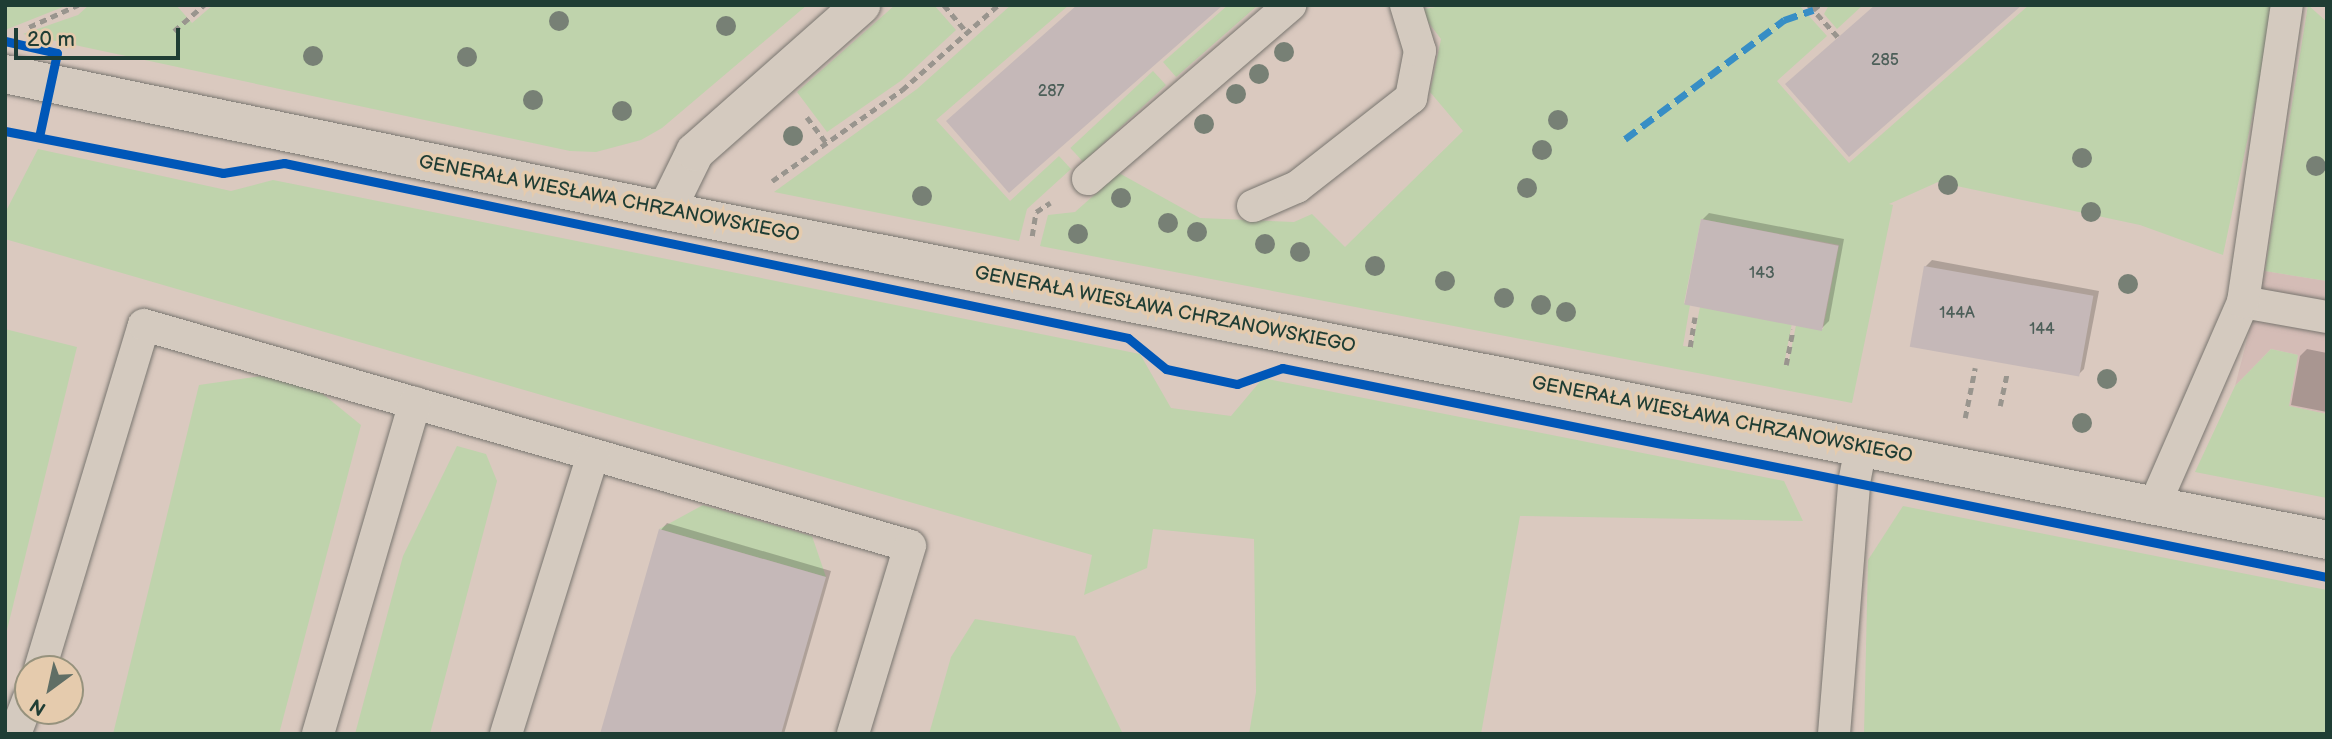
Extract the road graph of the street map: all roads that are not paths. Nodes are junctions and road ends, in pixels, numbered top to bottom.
1 (861, 5) edge
2 (1290, 5) edge
3 (1406, 5) edge
4 (2287, 5) edge
5 (5, 74) edge
6 (1088, 178) dead end
7 (1253, 206) dead end
8 (666, 211) junction
9 (2243, 302) junction
10 (2327, 317) edge
11 (415, 403) junction
12 (1861, 448) junction
13 (593, 455) junction
14 (2154, 506) junction
15 (2327, 540) edge
16 (44, 655) edge
17 (318, 734) edge
18 (506, 734) edge
19 (853, 734) edge
20 (1834, 734) edge

1 - 8 street
2 - 6 lane
3 - 7 lane
4 - 9 lane
5 - 8 street, GENERAŁA WIESŁAWA CHRZANOWSKIEGO
8 - 12 street, GENERAŁA WIESŁAWA CHRZANOWSKIEGO
9 - 10 lane
9 - 14 lane
11 - 13 lane
11 - 16 lane
11 - 17 lane
12 - 14 street, GENERAŁA WIESŁAWA CHRZANOWSKIEGO
12 - 20 lane
13 - 18 lane
13 - 19 lane
14 - 15 street, GENERAŁA WIESŁAWA CHRZANOWSKIEGO

